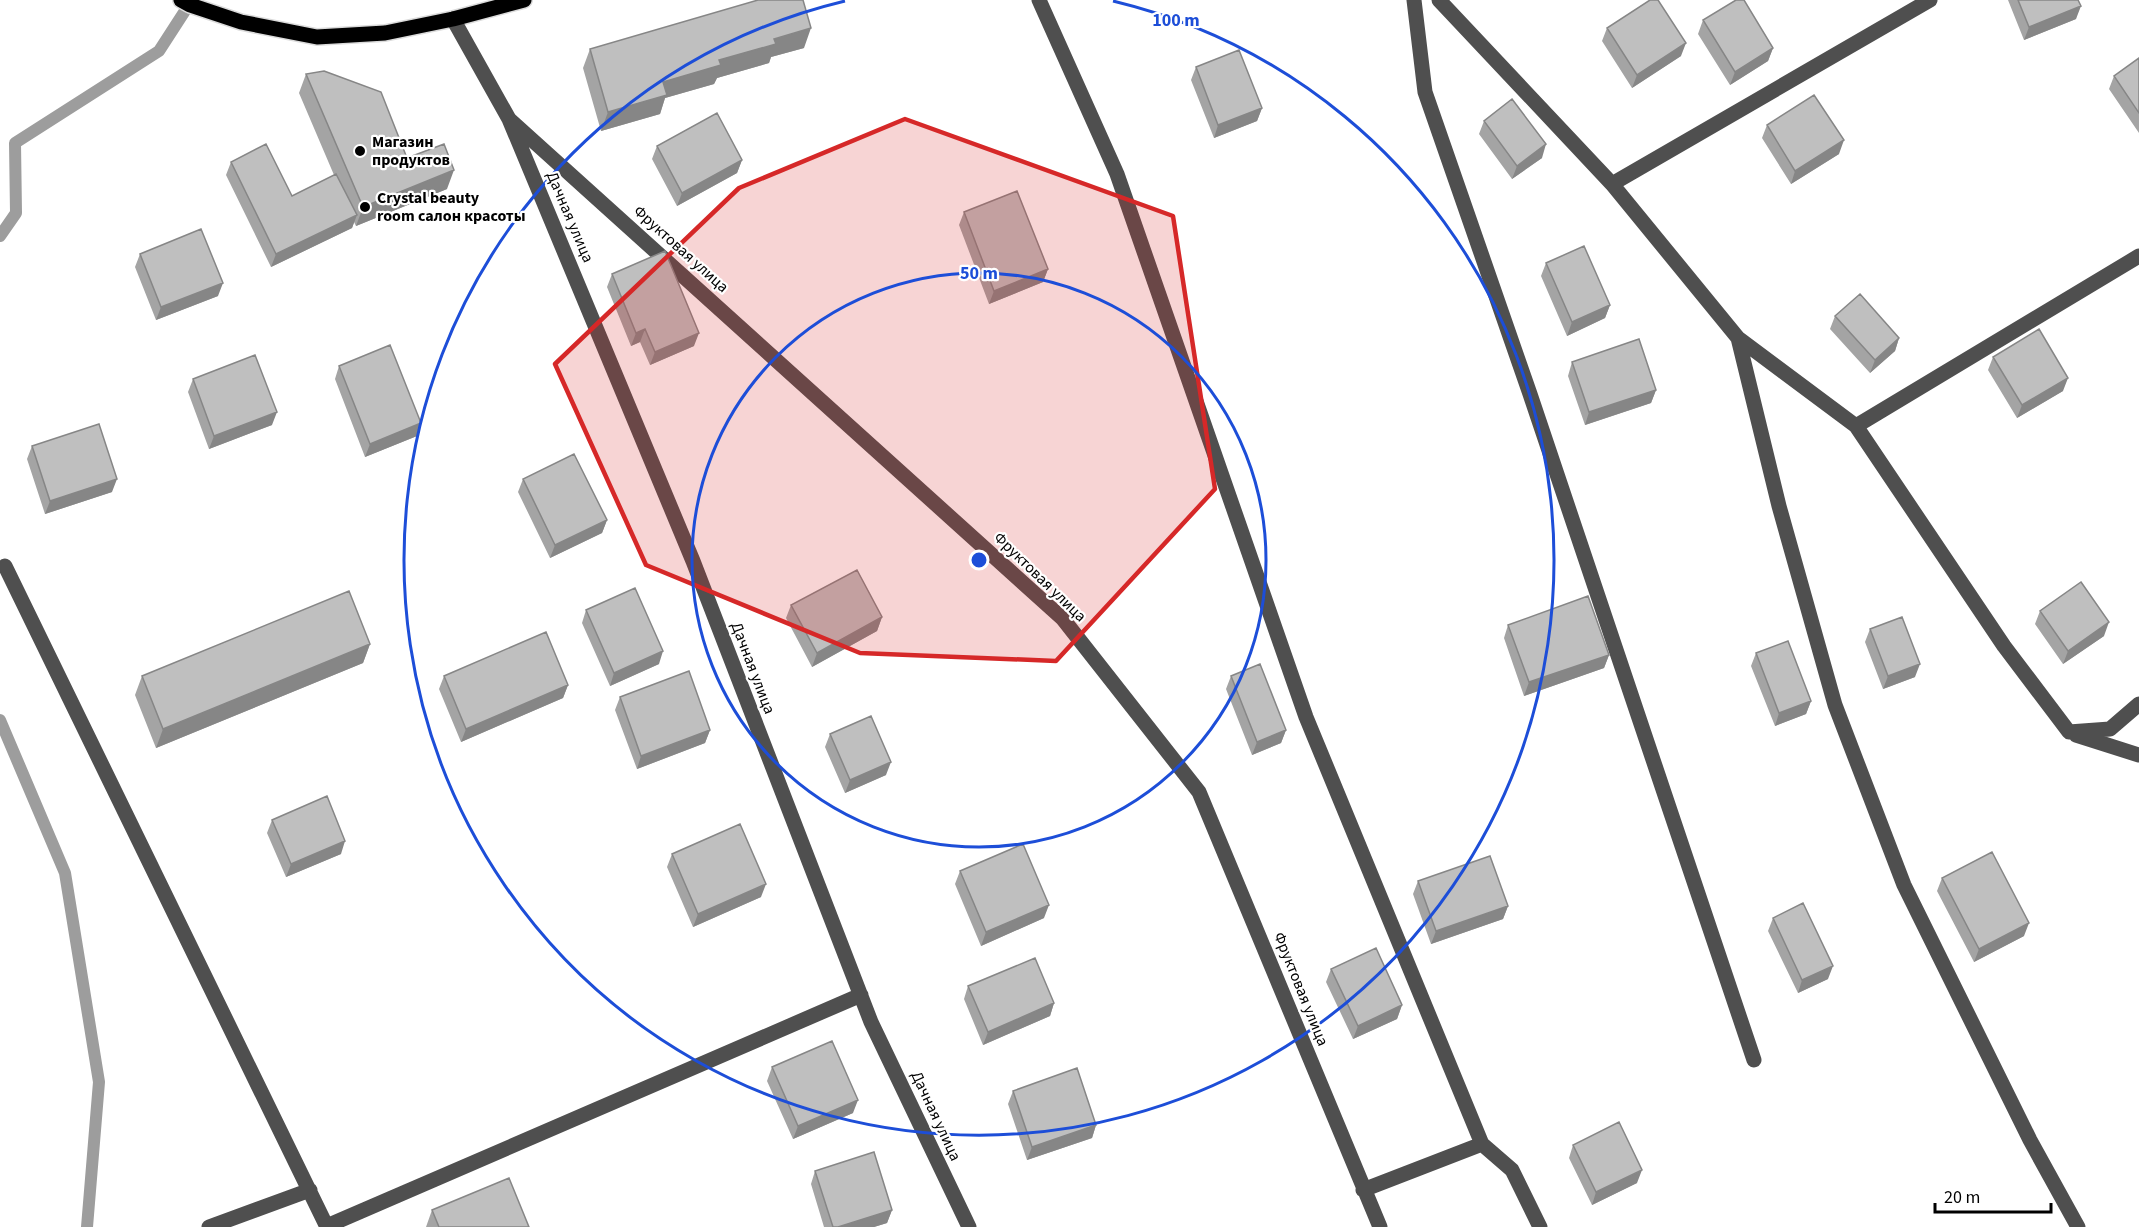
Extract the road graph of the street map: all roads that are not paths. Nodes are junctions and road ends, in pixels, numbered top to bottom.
1 (181, 0) edge
2 (524, 0) edge
3 (1039, 0) edge
4 (1414, 0) edge
5 (1439, 0) edge
6 (1930, 0) edge
7 (453, 19) junction
8 (509, 118) junction
9 (1612, 184) junction
10 (2139, 256) edge
11 (1738, 338) junction
12 (1856, 426) junction
13 (5, 566) dead end
14 (2139, 704) edge
15 (2069, 732) junction
16 (2139, 755) edge
17 (861, 995) junction
18 (1755, 1060) dead end
19 (1482, 1144) junction
20 (309, 1190) junction
21 (1363, 1190) junction
22 (327, 1226) edge
23 (209, 1227) edge
24 (969, 1227) edge
25 (1380, 1227) edge
26 (1540, 1227) edge
27 (2078, 1227) edge

1 - 7 main road
2 - 7 main road
3 - 19 street
4 - 18 street
5 - 9 street
6 - 9 street
7 - 8 street
8 - 17 street, Дачная улица
8 - 21 street, Фруктовая улица
9 - 11 street
10 - 12 street
11 - 12 street
11 - 27 street
12 - 15 street
13 - 20 street
14 - 15 street
15 - 16 street
17 - 22 street
17 - 24 street, Дачная улица
19 - 21 street
19 - 26 street
20 - 22 street
20 - 23 street
21 - 25 street, Фруктовая улица

